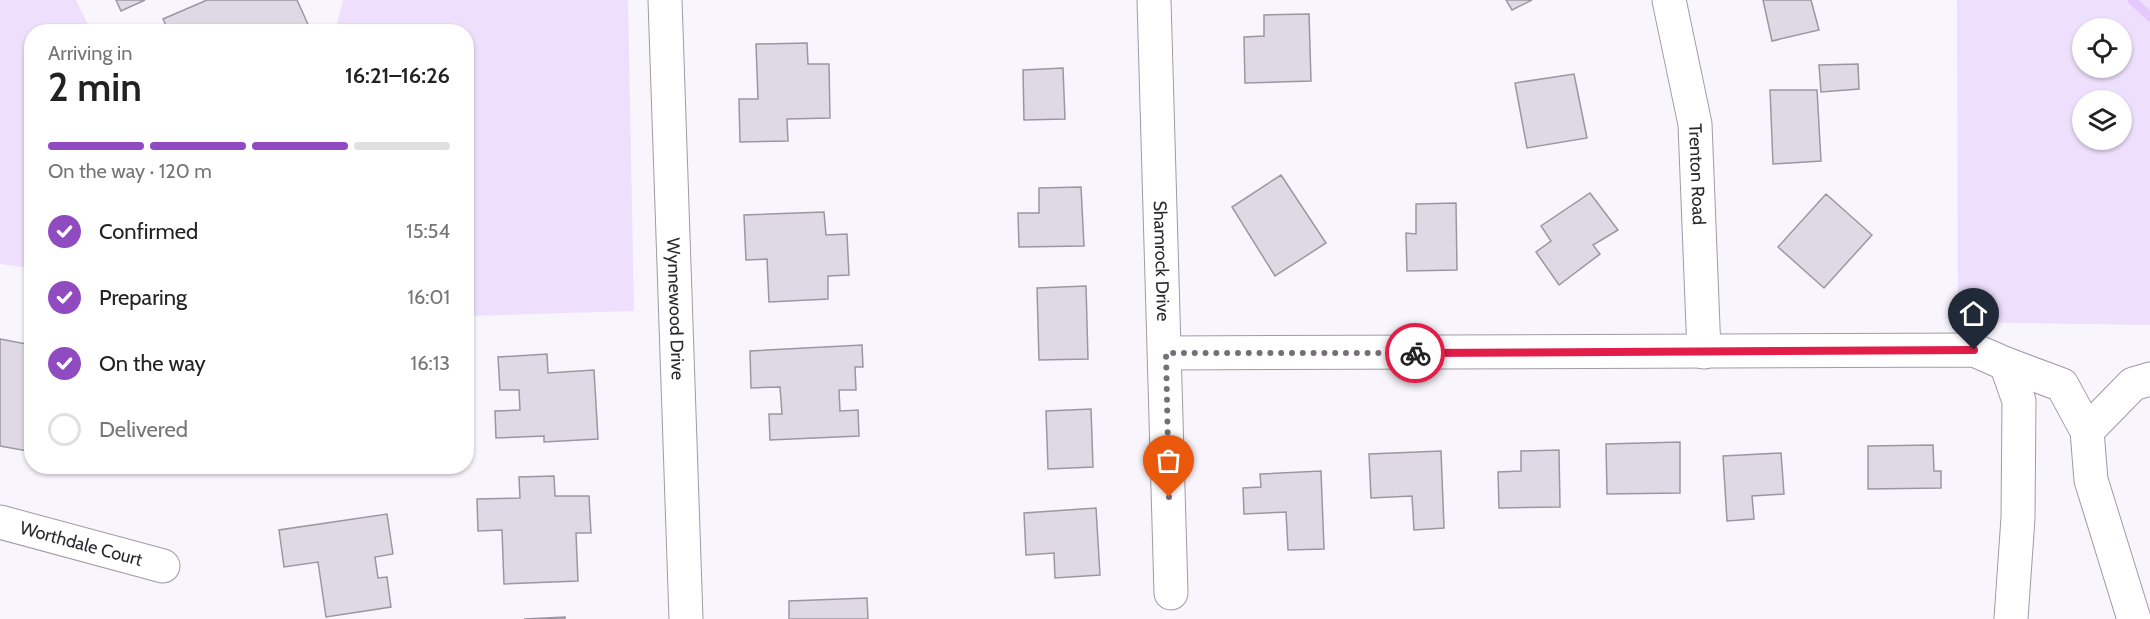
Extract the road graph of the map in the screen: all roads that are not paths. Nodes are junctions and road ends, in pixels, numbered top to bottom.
1 (665, 0) edge
2 (1154, 0) edge
3 (1669, 0) edge
4 (1704, 352) junction
5 (1166, 353) junction
6 (2006, 364) junction
7 (2150, 379) edge
8 (2087, 431) junction
9 (0, 522) edge
10 (163, 566) dead end
11 (1171, 593) dead end
12 (686, 619) edge
13 (2011, 619) edge
14 (2134, 619) edge

1 - 12 street, Wynnewood Drive
2 - 5 street, Shamrock Drive
3 - 4 street, Trenton Road
4 - 5 street
4 - 6 street
5 - 11 street, Shamrock Drive
6 - 8 street
6 - 13 street
7 - 8 street
8 - 14 street
9 - 10 street, Worthdale Court

